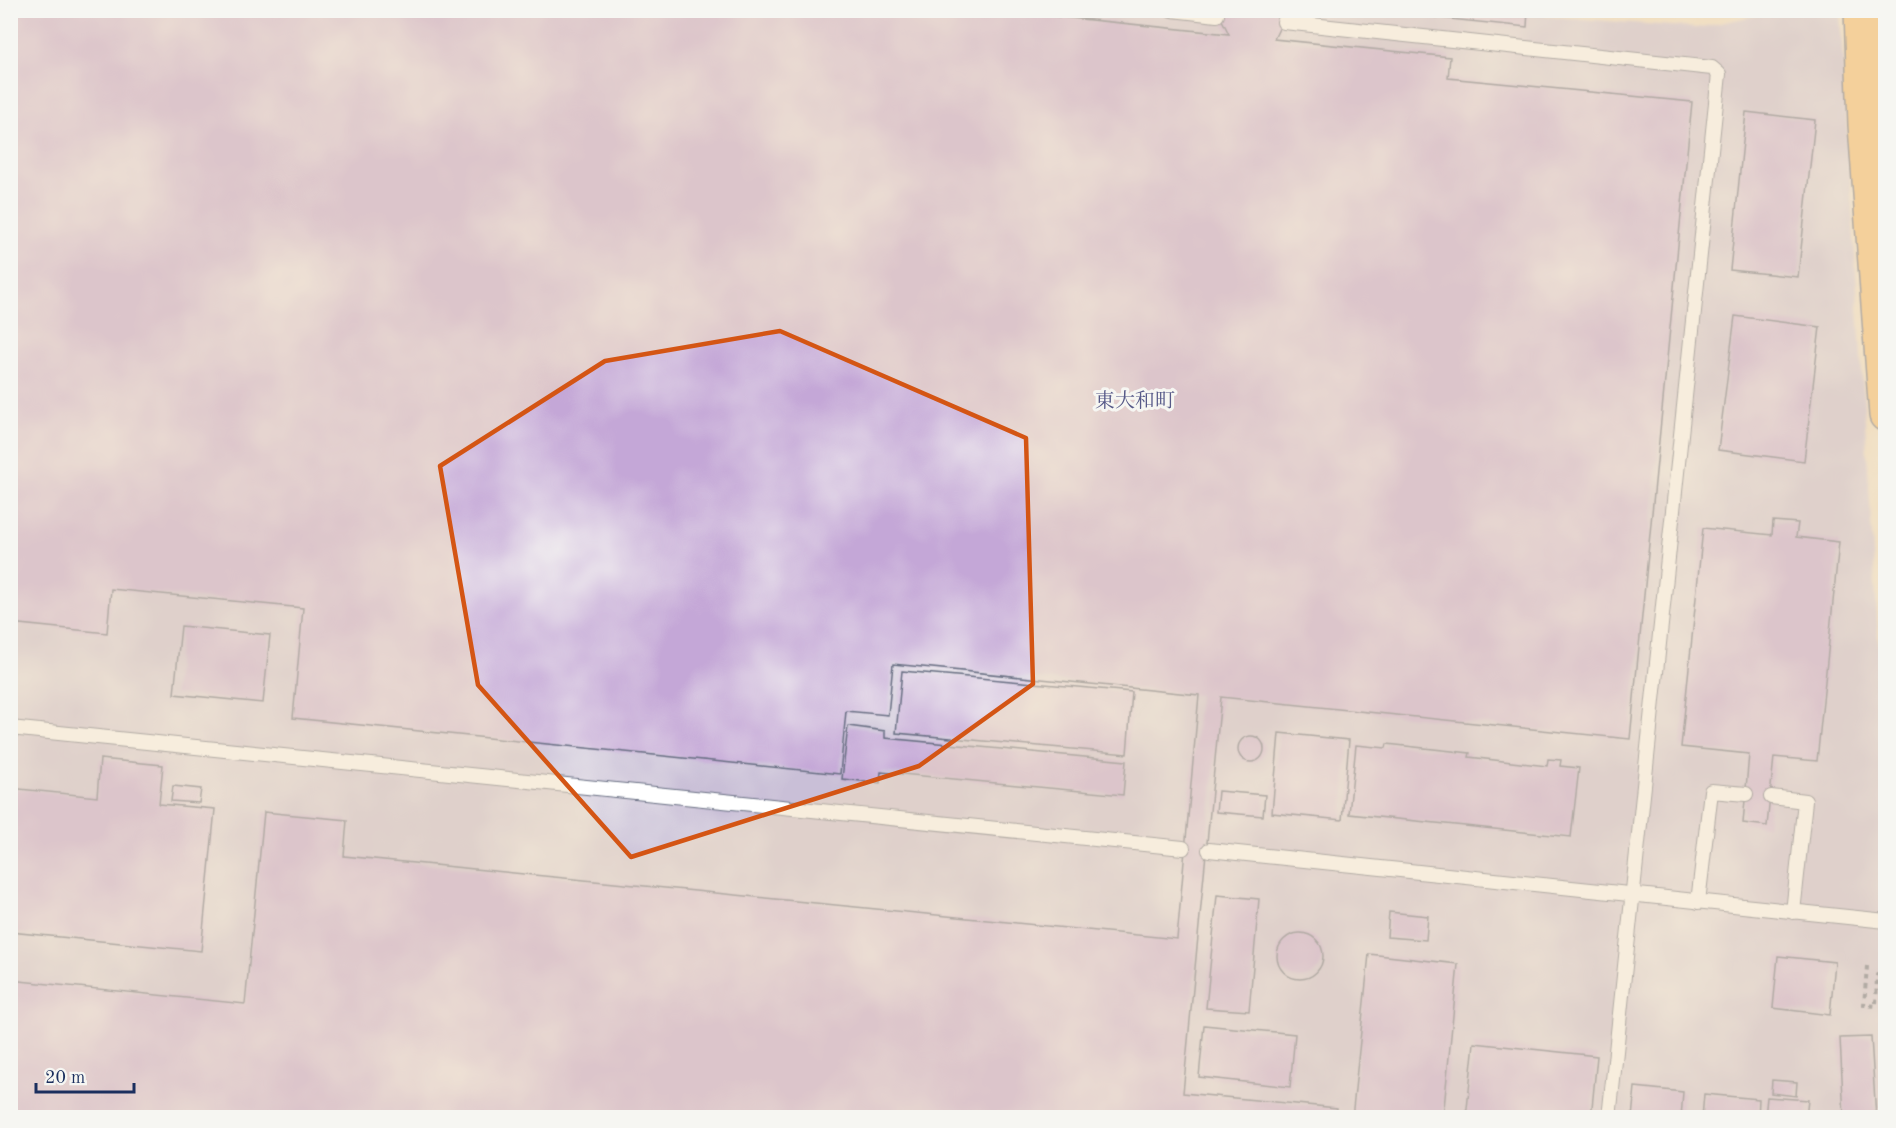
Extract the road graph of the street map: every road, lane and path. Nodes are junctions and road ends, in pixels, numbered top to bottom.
1 (1172, 10) edge
2 (1861, 10) edge
3 (1217, 15) dead end
4 (1284, 22) dead end
5 (1886, 415) edge
6 (10, 728) edge
7 (1746, 795) dead end
8 (1771, 797) dead end
9 (1183, 848) dead end
10 (1209, 850) dead end
11 (1632, 895) junction
12 (1698, 902) junction
13 (1793, 912) junction
14 (1886, 921) edge
15 (1867, 966) dead end
16 (1886, 976) edge
17 (1609, 1118) edge

1 - 3 lane
2 - 5 main road
4 - 11 lane
6 - 9 lane
7 - 12 lane
8 - 13 lane
10 - 11 lane
11 - 12 lane
11 - 17 lane
12 - 13 lane
13 - 14 lane
15 - 16 path

